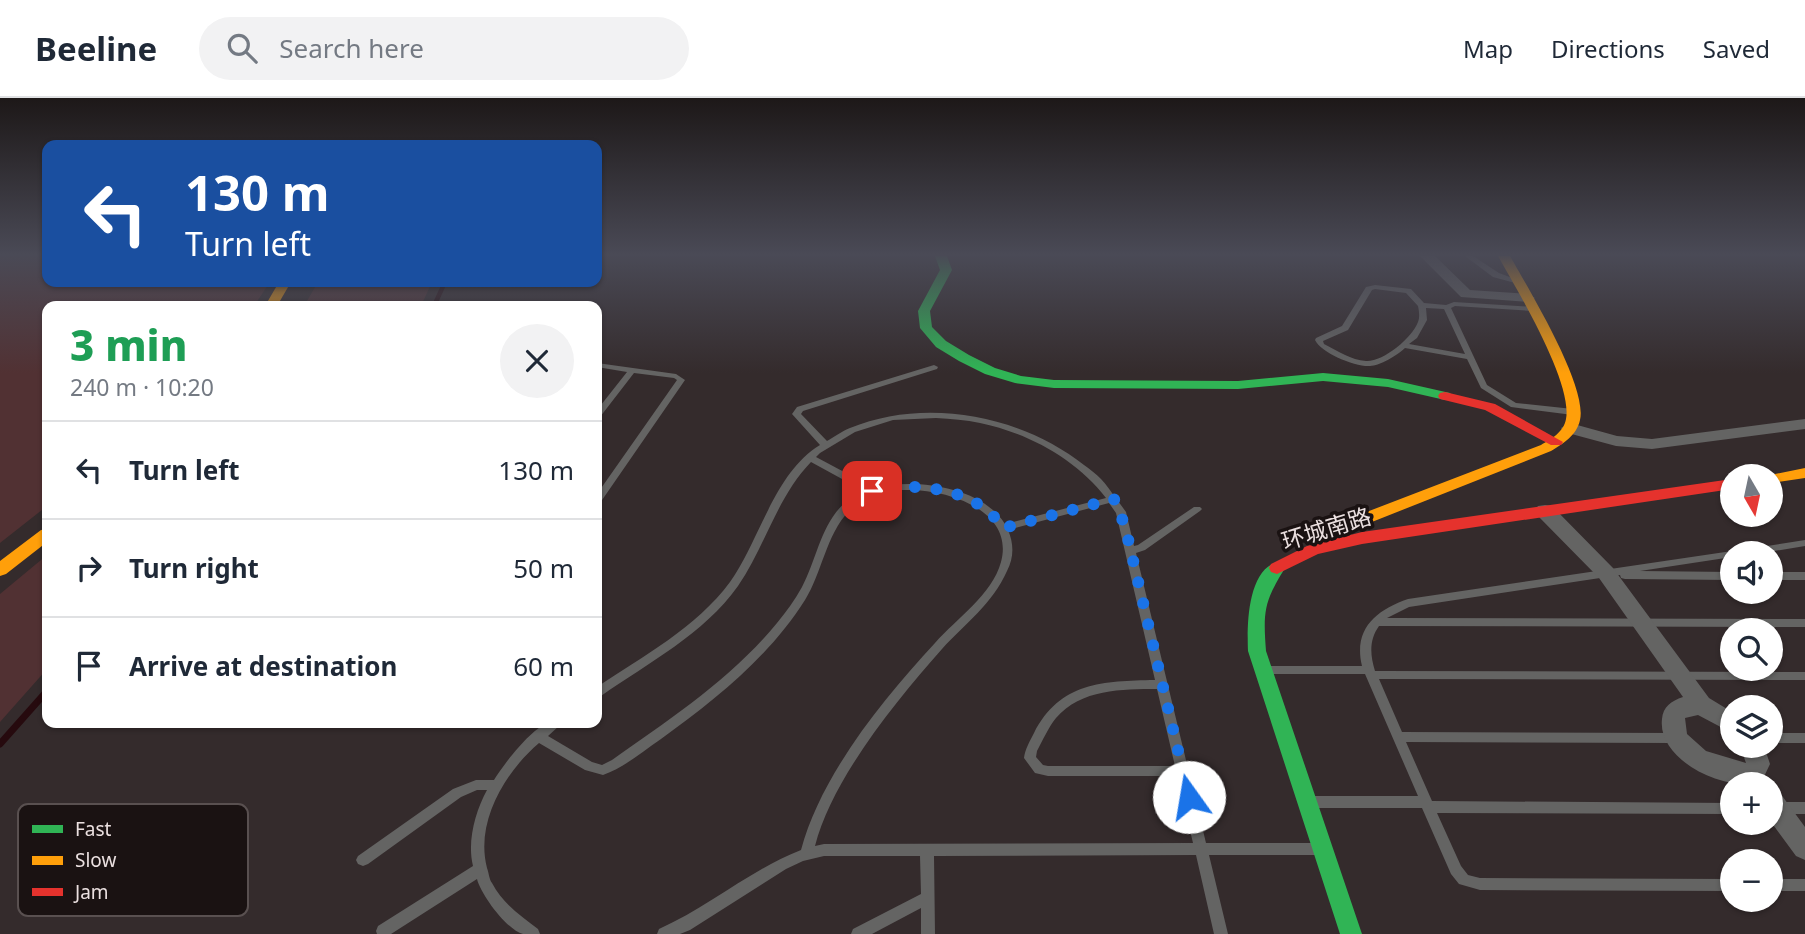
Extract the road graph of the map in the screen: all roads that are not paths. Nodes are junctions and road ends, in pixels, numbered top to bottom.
1 (933, 295) edge
2 (1365, 295) edge
3 (1412, 295) edge
4 (1472, 295) edge
5 (1526, 295) edge
6 (1530, 304) junction
7 (1422, 305) junction
8 (1447, 307) junction
9 (1405, 346) junction
10 (1470, 357) junction
11 (602, 366) edge
12 (934, 367) dead end
13 (632, 370) junction
14 (602, 409) edge
15 (1573, 420) junction
16 (1805, 424) edge
17 (1556, 442) junction
18 (825, 445) junction
19 (810, 458) junction
20 (1805, 473) edge
21 (1783, 476) edge
22 (1720, 486) edge
23 (872, 491) junction
24 (602, 492) edge
25 (1114, 499) junction
26 (1197, 509) dead end
27 (1545, 511) junction
28 (1365, 517) junction
29 (1003, 528) junction
30 (1382, 534) junction
31 (42, 538) edge
32 (1805, 543) edge
33 (1783, 546) edge
34 (1130, 550) junction
35 (1720, 556) edge
36 (1271, 569) junction
37 (0, 570) edge
38 (1606, 574) junction
39 (1720, 576) edge
40 (1783, 576) edge
41 (1805, 576) edge
42 (1375, 622) junction
43 (1641, 622) junction
44 (1805, 623) edge
45 (1262, 670) junction
46 (1370, 673) junction
47 (1680, 676) junction
48 (1805, 676) edge
49 (1162, 684) junction
50 (602, 689) edge
51 (1701, 705) junction
52 (1720, 716) edge
53 (548, 728) edge
54 (537, 736) junction
55 (1398, 737) junction
56 (1677, 738) junction
57 (1783, 738) edge
58 (1805, 738) edge
59 (1183, 771) junction
60 (1729, 772) edge
61 (495, 785) junction
62 (1307, 802) junction
63 (1427, 805) junction
64 (1783, 807) edge
65 (1720, 808) edge
66 (1805, 808) edge
67 (1783, 819) edge
68 (1805, 848) edge
69 (927, 849) junction
70 (1201, 849) junction
71 (1323, 849) junction
72 (807, 852) junction
73 (363, 860) dead end
74 (481, 869) junction
75 (1720, 885) edge
76 (1783, 885) edge
77 (1805, 885) edge
78 (928, 897) junction
79 (383, 931) dead end
80 (520, 931) edge
81 (664, 934) edge
82 (858, 934) edge
83 (928, 934) edge
84 (1221, 934) edge
85 (1351, 934) edge

1 - 17 main road
2 - 9 lane
3 - 7 lane
4 - 6 street
5 - 6 main road
6 - 8 lane
6 - 15 main road
7 - 8 lane
7 - 9 lane
8 - 10 lane
9 - 10 lane
10 - 15 lane
11 - 13 lane
12 - 18 lane
13 - 14 lane
13 - 24 lane
15 - 16 street
15 - 17 main road
17 - 28 main road
18 - 19 lane
18 - 25 lane
19 - 23 lane
19 - 50 lane
20 - 21 main road
22 - 27 main road, 环城南路
23 - 29 lane
23 - 54 lane
25 - 29 lane
25 - 34 lane
26 - 34 lane
27 - 30 main road, 环城南路
27 - 38 street
28 - 30 main road
28 - 36 main road
29 - 72 lane
30 - 36 main road, 环城南路
31 - 37 main road
32 - 33 lane
34 - 49 lane
35 - 38 lane
36 - 45 main road, 环城南路
38 - 39 lane
38 - 42 lane
38 - 43 street
40 - 41 lane
42 - 43 lane
42 - 46 lane
43 - 44 lane
43 - 47 street
45 - 46 lane
45 - 62 main road, 环城南路
46 - 47 lane
46 - 55 lane
47 - 48 lane
47 - 51 street
49 - 59 lane
49 - 59 lane
51 - 52 street
51 - 56 street
53 - 54 lane
54 - 61 lane
55 - 56 lane
55 - 63 lane
56 - 60 street
57 - 58 lane
59 - 70 lane
61 - 73 lane
61 - 74 lane
62 - 63 lane
62 - 71 main road, 环城南路
63 - 65 lane
63 - 75 lane
64 - 66 lane
67 - 68 street
69 - 70 lane
69 - 72 lane
69 - 78 lane
70 - 71 lane
70 - 84 lane
71 - 85 main road, 环城南路
72 - 81 lane
74 - 79 lane
74 - 80 lane
76 - 77 lane
78 - 82 lane
78 - 83 lane

